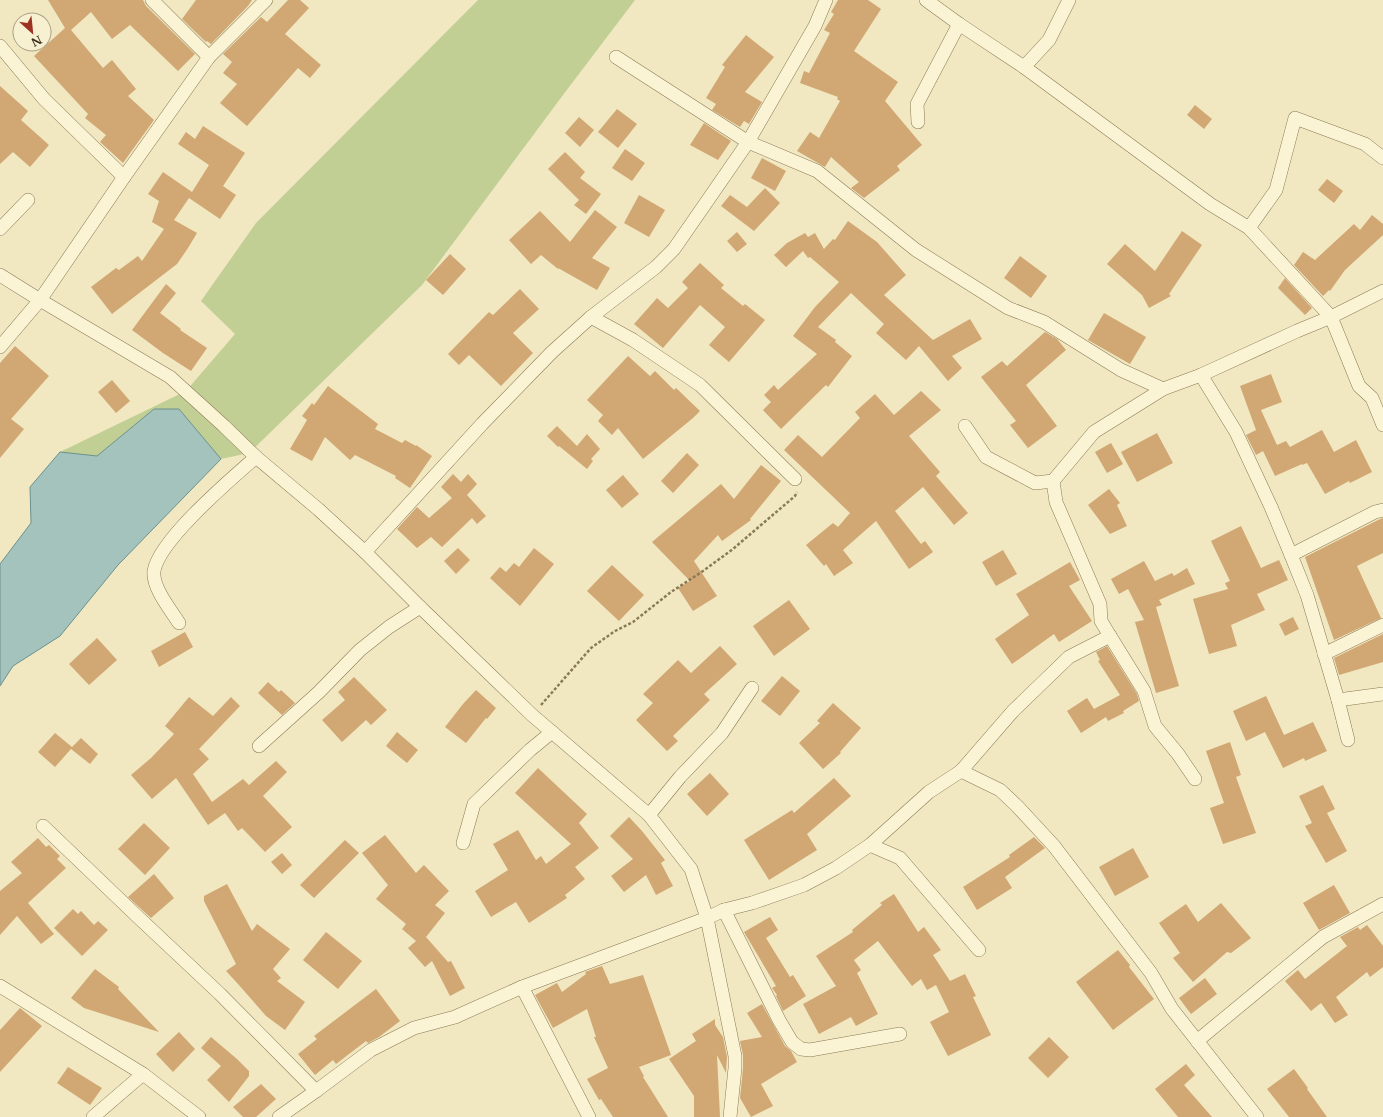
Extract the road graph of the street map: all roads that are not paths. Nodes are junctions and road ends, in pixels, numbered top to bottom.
1 (152, 0) edge
2 (266, 0) edge
3 (826, 0) edge
4 (926, 0) edge
5 (1069, 0) edge
6 (959, 24) junction
7 (0, 46) edge
8 (209, 57) junction
9 (616, 57) dead end
10 (1024, 67) junction
11 (918, 122) dead end
12 (748, 142) junction
13 (1383, 158) edge
14 (124, 177) junction
15 (28, 200) dead end
16 (1249, 228) junction
17 (0, 229) edge
18 (0, 274) edge
19 (1383, 291) edge
20 (40, 300) junction
21 (591, 317) junction
22 (1331, 317) junction
23 (0, 347) edge
24 (1201, 375) junction
25 (1162, 388) junction
26 (1383, 425) edge
27 (965, 426) dead end
28 (256, 457) junction
29 (795, 479) road end
30 (1053, 481) junction
31 (1383, 510) edge
32 (365, 552) junction
33 (1291, 555) junction
34 (420, 607) junction
35 (179, 623) dead end
36 (1383, 625) edge
37 (1110, 636) junction
38 (1324, 654) junction
39 (752, 688) dead end
40 (1383, 694) edge
41 (1338, 700) junction
42 (552, 732) junction
43 (1348, 740) dead end
44 (259, 746) dead end
45 (960, 771) junction
46 (1195, 779) dead end
47 (649, 815) junction
48 (43, 826) dead end
49 (463, 843) dead end
50 (870, 845) junction
51 (1383, 904) edge
52 (724, 910) junction
53 (707, 918) junction
54 (979, 950) dead end
55 (0, 986) edge
56 (522, 987) junction
57 (900, 1034) dead end
58 (1198, 1041) junction
59 (143, 1074) junction
60 (316, 1091) junction
61 (281, 1116) edge
62 (93, 1117) edge
63 (199, 1117) edge
64 (589, 1117) edge
65 (730, 1117) edge
66 (1258, 1117) edge

1 - 8 street
2 - 8 street
3 - 12 street
4 - 6 street
5 - 10 street
6 - 10 street
6 - 11 street
7 - 14 street
8 - 14 street
9 - 12 street
10 - 16 street
12 - 21 street
12 - 25 street
13 - 16 street
14 - 20 street
15 - 17 street
16 - 22 street
18 - 20 street
19 - 22 street
20 - 23 street
20 - 28 street
21 - 29 street
21 - 32 street
22 - 24 street
22 - 26 street
24 - 25 street
24 - 33 street
25 - 30 street
27 - 30 street
28 - 32 street
28 - 35 street
30 - 37 street
31 - 33 street
32 - 34 street
33 - 38 street
34 - 42 street
34 - 44 street
36 - 38 street
37 - 45 street
37 - 46 street
38 - 41 street
39 - 47 street
40 - 41 street
41 - 43 street
42 - 47 street
42 - 49 street
45 - 50 street
45 - 58 street
47 - 53 street
48 - 60 street
50 - 52 street
50 - 54 street
51 - 58 street
52 - 53 street
52 - 57 street
53 - 56 street
53 - 65 street
55 - 59 street
56 - 60 street
56 - 64 street
58 - 66 street
59 - 62 street
59 - 63 street
60 - 61 street

